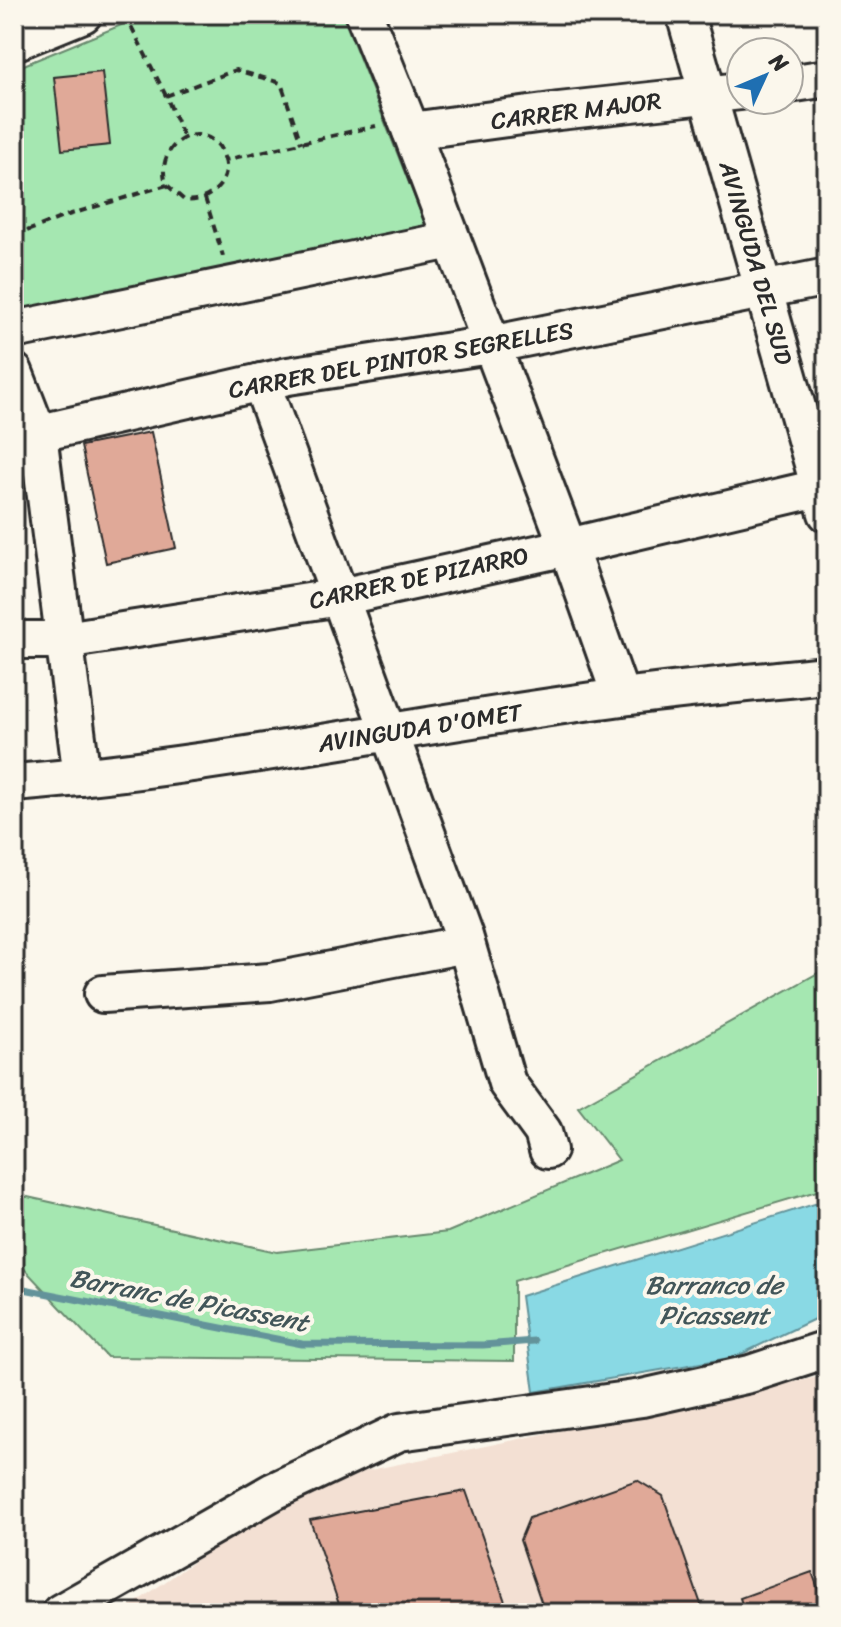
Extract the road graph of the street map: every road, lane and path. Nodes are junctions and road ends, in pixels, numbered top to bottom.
1 (83, 14) edge
2 (125, 14) edge
3 (364, 14) edge
4 (685, 14) edge
5 (14, 42) edge
6 (827, 78) edge
7 (805, 81) edge
8 (725, 93) edge
9 (166, 96) junction
10 (730, 116) edge
11 (408, 125) junction
12 (184, 139) junction
13 (301, 143) junction
14 (225, 160) junction
15 (167, 185) junction
16 (205, 198) junction
17 (14, 236) edge
18 (451, 240) junction
19 (827, 277) edge
20 (232, 285) junction
21 (764, 290) junction
22 (14, 330) edge
23 (490, 345) junction
24 (14, 372) edge
25 (261, 382) junction
26 (26, 437) edge
27 (824, 495) edge
28 (568, 547) junction
29 (340, 597) junction
30 (14, 640) edge
31 (65, 640) junction
32 (827, 675) edge
33 (621, 697) junction
34 (390, 732) junction
35 (82, 777) junction
36 (14, 783) edge
37 (466, 944) junction
38 (103, 994) dead end
39 (548, 1150) dead end
40 (827, 1349) edge
41 (60, 1613) edge

1 - 5 street
2 - 9 path
3 - 11 street
4 - 8 street, AVINGUDA DEL SUD
6 - 7 street
8 - 11 street, CARRER MAJOR
9 - 12 path
9 - 13 path
10 - 21 street, AVINGUDA DEL SUD
11 - 13 path
11 - 18 street
12 - 14 path
12 - 15 path
13 - 14 path
14 - 16 path
15 - 16 path
15 - 17 path
16 - 20 path
18 - 20 street
18 - 23 street
19 - 21 street, CARRER DEL PINTOR SEGRELLES
20 - 22 street
21 - 23 street, CARRER DEL PINTOR SEGRELLES
21 - 27 street, AVINGUDA DEL SUD
23 - 25 street, CARRER DEL PINTOR SEGRELLES
23 - 28 street
24 - 26 street
25 - 26 street, CARRER DEL PINTOR SEGRELLES
25 - 29 street
26 - 31 street
27 - 28 street, CARRER DE PIZARRO
28 - 29 street, CARRER DE PIZARRO
28 - 33 street
29 - 31 street, CARRER DE PIZARRO
29 - 34 street
30 - 31 street, CARRER DE PIZARRO
31 - 35 street
32 - 33 street, AVINGUDA D'OMET
33 - 34 street, AVINGUDA D'OMET
34 - 35 street, AVINGUDA D'OMET
34 - 37 street
35 - 36 street, AVINGUDA D'OMET
37 - 38 street
37 - 39 street
40 - 41 street

